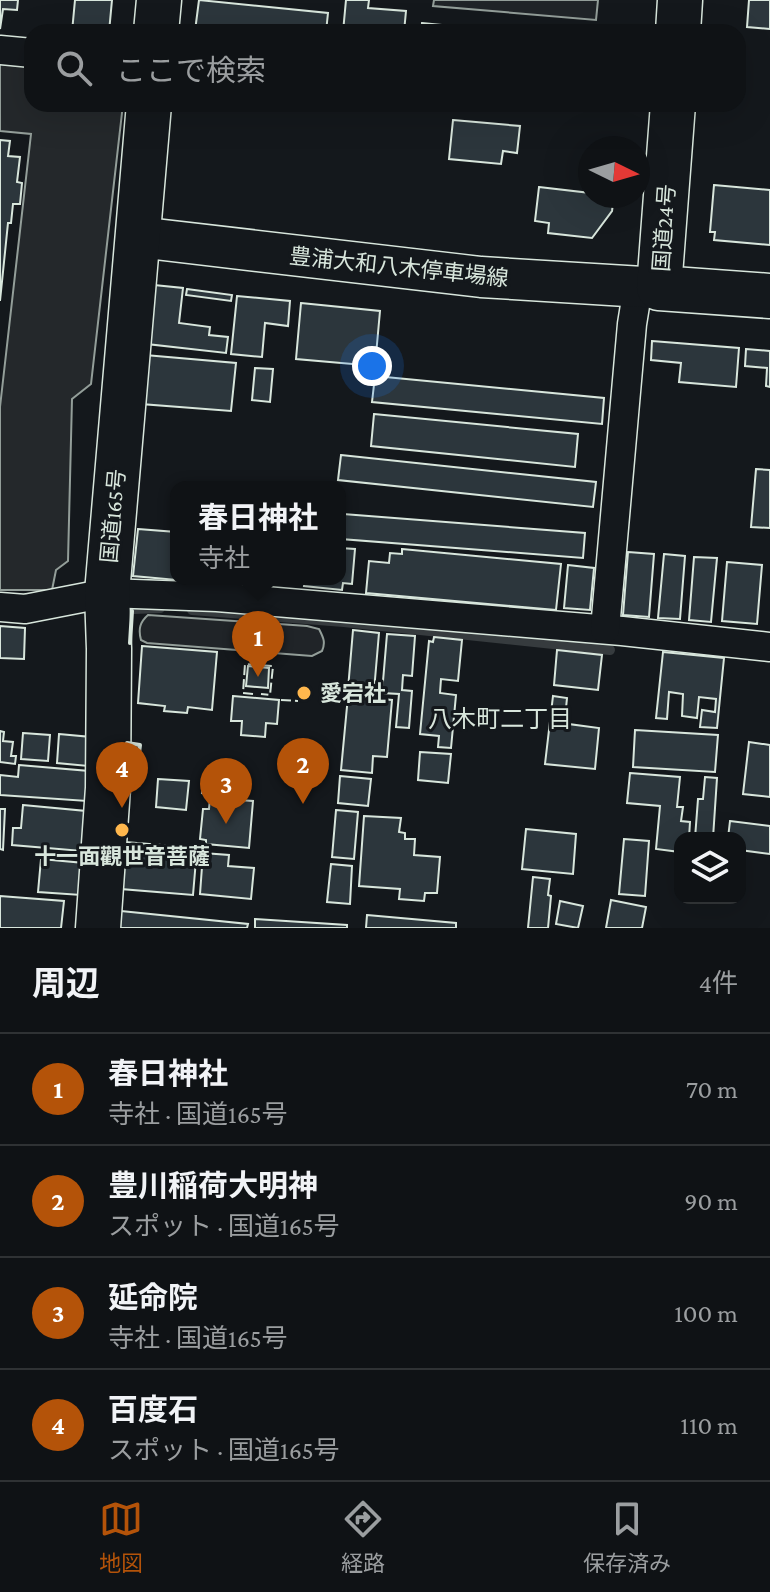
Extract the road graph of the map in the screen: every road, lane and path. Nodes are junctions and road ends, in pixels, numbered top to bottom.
1 (159, 0) edge
2 (680, 0) edge
3 (157, 24) edge
4 (678, 24) edge
5 (0, 50) edge
6 (24, 52) edge
7 (148, 112) edge
8 (672, 112) edge
9 (138, 237) junction
10 (649, 288) junction
11 (770, 296) edge
12 (107, 593) junction
13 (0, 607) edge
14 (605, 629) junction
15 (770, 647) edge
16 (98, 928) edge

1 - 3 highway
2 - 4 highway
5 - 6 street
7 - 9 highway, 国道165号
8 - 10 highway, 国道24号
9 - 10 main road, 豊浦大和八木停車場線
9 - 12 highway, 国道165号
10 - 11 highway, 国道24号
10 - 14 street
12 - 13 street
12 - 14 street
12 - 16 highway, 国道165号
14 - 15 street

